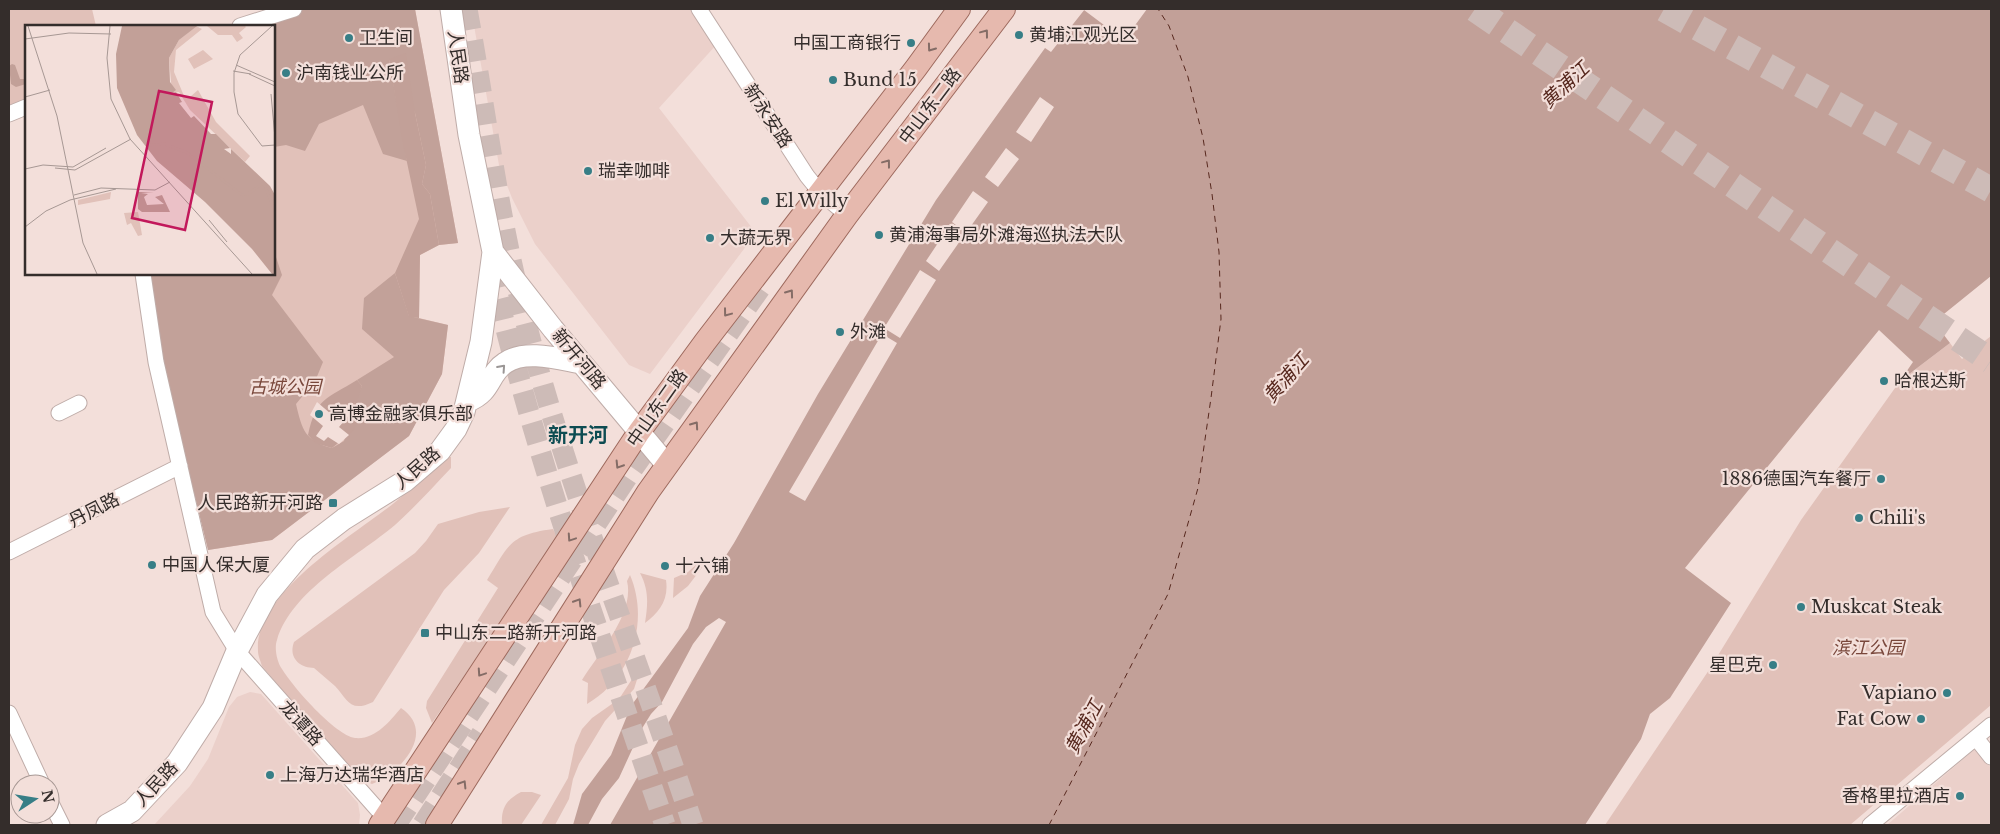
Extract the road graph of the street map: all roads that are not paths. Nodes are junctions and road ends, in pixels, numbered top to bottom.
1 (294, 9) edge
2 (451, 9) edge
3 (699, 9) edge
4 (959, 9) edge
5 (1004, 9) edge
6 (243, 25) edge
7 (25, 106) edge
8 (9, 114) edge
9 (820, 192) junction
10 (847, 216) junction
11 (493, 252) junction
12 (143, 275) edge
13 (581, 363) junction
14 (468, 401) junction
15 (79, 403) dead end
16 (59, 413) dead end
17 (639, 432) junction
18 (667, 465) junction
19 (180, 466) junction
20 (9, 552) edge
21 (237, 651) junction
22 (9, 713) edge
23 (1991, 725) edge
24 (1976, 738) junction
25 (1991, 757) edge
26 (37, 774) edge
27 (382, 822) edge
28 (107, 825) edge
29 (438, 825) edge
30 (1870, 825) edge

1 - 6 street
2 - 11 street, 人民路
3 - 9 street, 新永安路
4 -> 9 main road, 中山东二路
10 -> 5 main road, 中山东二路
7 - 8 street
9 - 10 street, 新永安路
9 -> 17 main road, 中山东二路
18 -> 10 main road, 中山东二路
11 - 13 street, 新开河路
11 - 14 street, 人民路
12 - 19 street, 龙谭路
14 -> 13 street
13 - 17 street, 新开河路
14 - 21 street, 人民路
15 - 16 street
17 - 18 street, 新开河路
17 -> 27 main road, 中山东二路
29 -> 18 main road, 中山东二路
19 - 20 street, 丹凤路
19 - 21 street, 龙谭路
21 - 27 street, 龙谭路
21 - 28 street, 人民路
22 - 26 street
23 - 24 street
24 - 25 street
24 - 30 street

